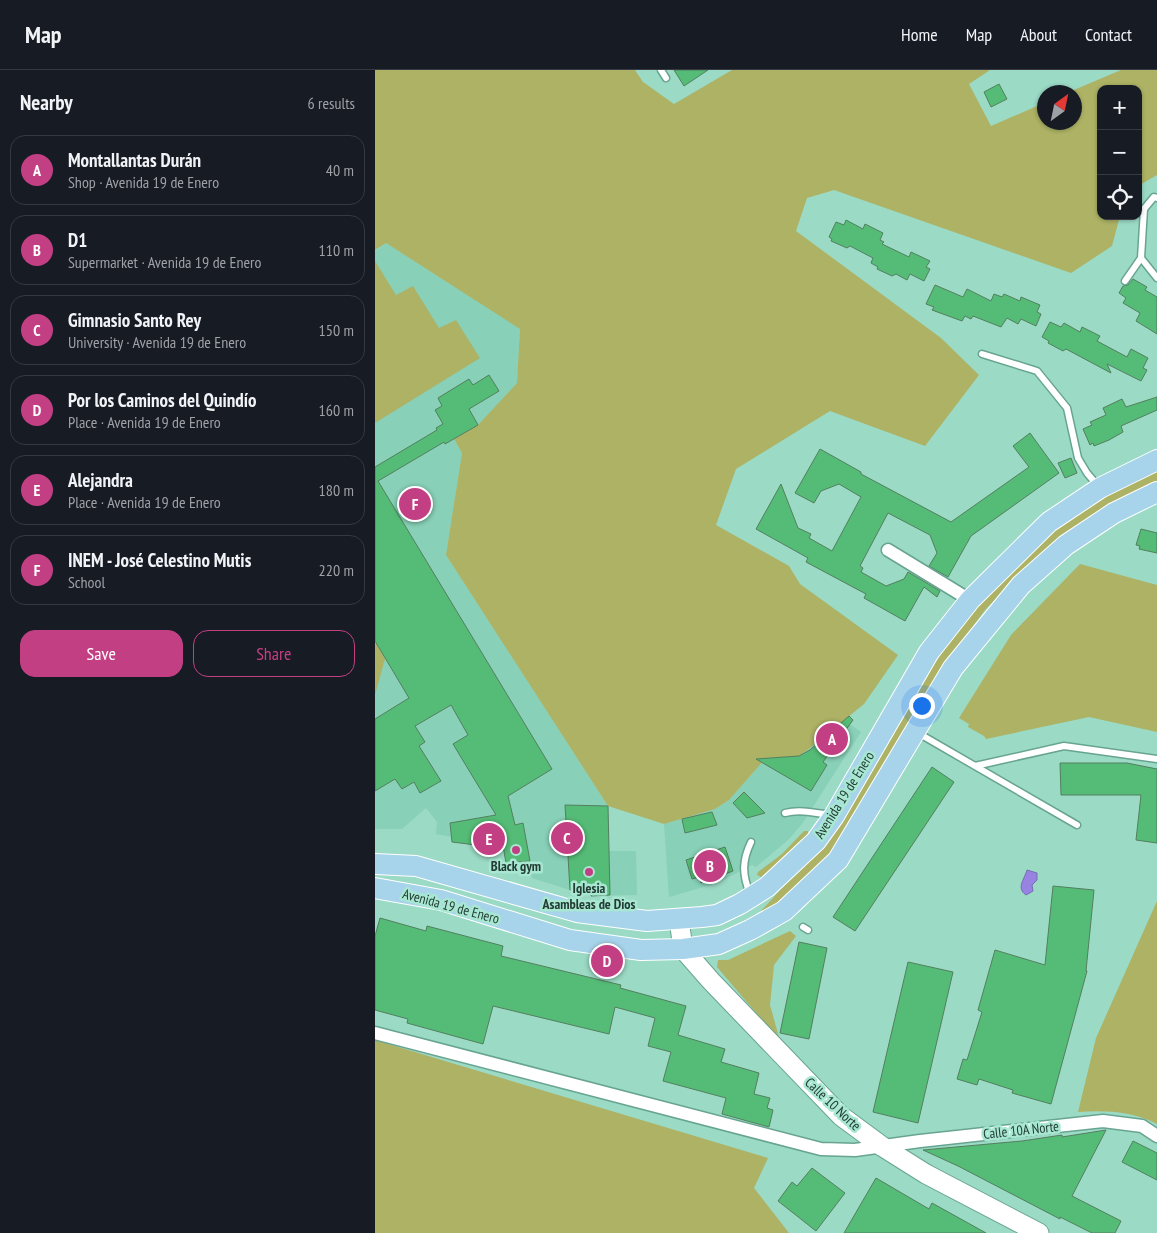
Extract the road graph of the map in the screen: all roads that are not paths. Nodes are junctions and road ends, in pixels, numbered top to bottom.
1 (661, 70) edge
2 (666, 78) dead end
3 (1157, 198) edge
4 (1141, 258) junction
5 (1157, 278) edge
6 (1125, 281) dead end
7 (982, 354) dead end
8 (1157, 460) edge
9 (1100, 488) junction
10 (1157, 492) edge
11 (888, 550) dead end
12 (970, 600) junction
13 (915, 732) junction
14 (1157, 759) edge
15 (975, 766) junction
16 (785, 813) dead end
17 (834, 816) junction
18 (1077, 825) dead end
19 (751, 842) dead end
20 (375, 851) edge
21 (375, 864) edge
22 (415, 866) junction
23 (375, 888) edge
24 (752, 897) junction
25 (679, 919) junction
26 (683, 949) junction
27 (375, 1033) edge
28 (1157, 1136) edge
29 (883, 1147) junction
30 (1039, 1233) edge

1 - 2 lane
3 - 4 lane
4 - 5 lane
4 - 6 lane
7 - 9 lane
8 - 9 main road, Avenida 19 de Enero
9 - 12 main road, Avenida 19 de Enero
10 - 13 main road, Avenida 19 de Enero
11 - 12 street
12 - 17 main road, Avenida 19 de Enero
13 - 15 lane
13 - 26 main road, Avenida 19 de Enero
14 - 15 lane
15 - 18 lane
16 - 17 lane
17 - 24 main road, Avenida 19 de Enero
19 - 24 lane
20 - 22 main road
21 - 22 main road, Avenida 19 de Enero
22 - 25 main road, Avenida 19 de Enero
23 - 26 main road, Avenida 19 de Enero
24 - 25 main road, Avenida 19 de Enero
25 - 26 street
26 - 29 street, Calle 10 Norte
27 - 29 street, Calle 10A Norte
28 - 29 street, Calle 10A Norte
29 - 30 street, Calle 10 Norte

